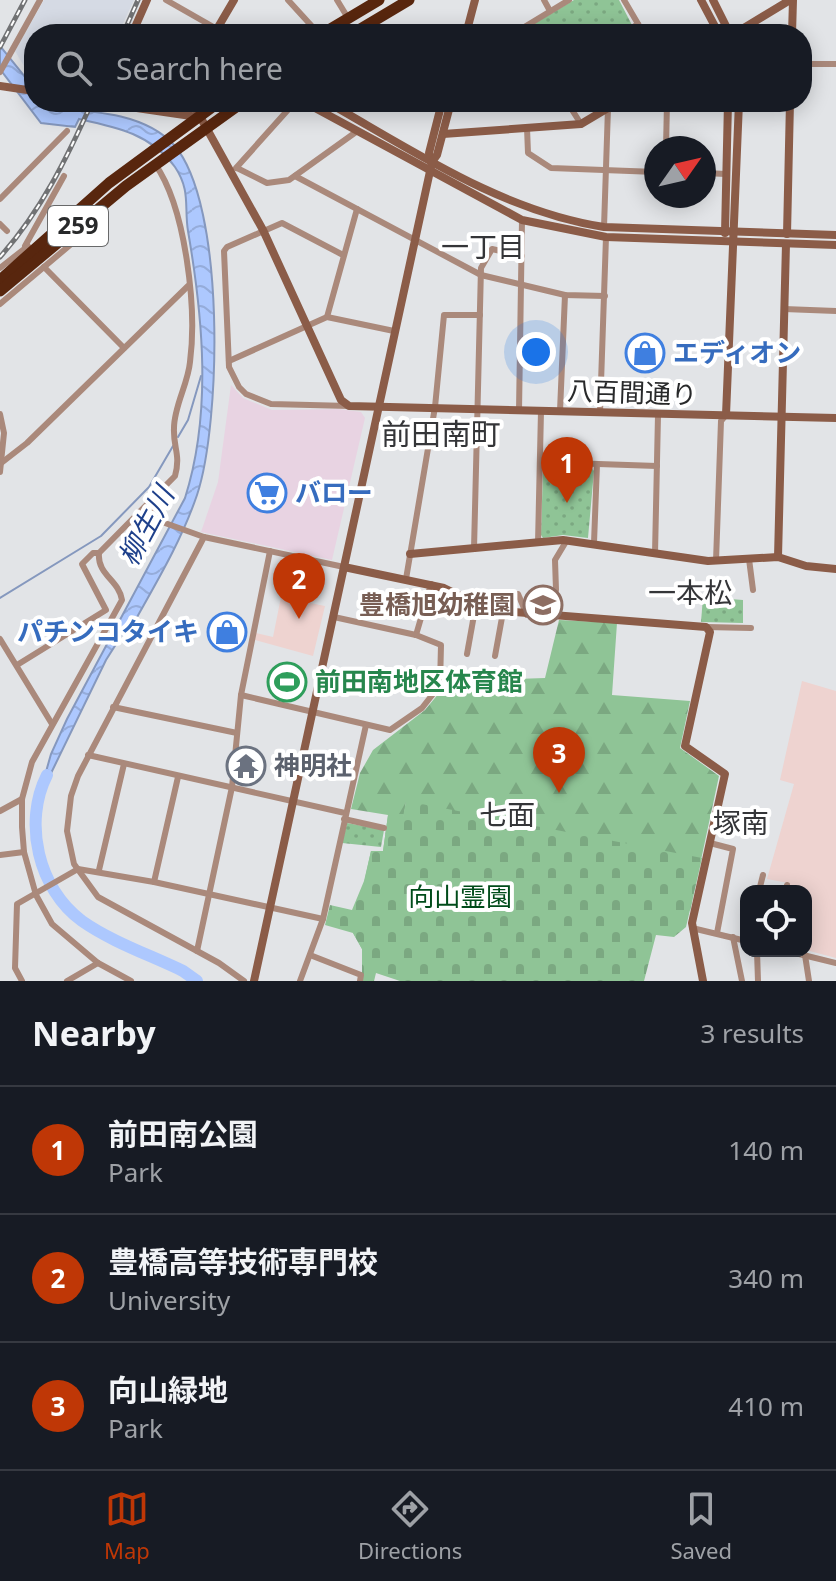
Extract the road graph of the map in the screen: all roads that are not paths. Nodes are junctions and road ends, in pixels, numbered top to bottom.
1 (40, 0) edge
2 (147, 0) edge
3 (166, 0) edge
4 (188, 0) edge
5 (234, 0) edge
6 (288, 0) edge
7 (337, 0) edge
8 (379, 0) edge
9 (409, 0) edge
10 (475, 0) edge
11 (544, 0) edge
12 (569, 0) edge
13 (624, 0) edge
14 (701, 0) edge
15 (713, 0) edge
16 (792, 0) edge
17 (183, 10) junction
18 (550, 11) junction
19 (348, 18) junction
20 (27, 24) edge
21 (136, 24) edge
22 (205, 24) edge
23 (220, 24) edge
24 (311, 24) edge
25 (338, 24) edge
26 (369, 24) edge
27 (469, 24) edge
28 (533, 24) edge
29 (638, 24) edge
30 (714, 24) edge
31 (726, 24) edge
32 (750, 24) edge
33 (792, 24) edge
34 (24, 29) edge
35 (812, 64) edge
36 (836, 64) edge
37 (0, 72) edge
38 (0, 86) edge
39 (24, 90) edge
40 (165, 112) edge
41 (196, 112) edge
42 (205, 112) edge
43 (228, 112) edge
44 (286, 112) edge
45 (321, 112) edge
46 (344, 112) edge
47 (439, 112) edge
48 (448, 112) edge
49 (573, 112) edge
50 (597, 112) edge
51 (606, 112) edge
52 (667, 112) edge
53 (728, 112) edge
54 (738, 112) edge
55 (790, 112) edge
56 (198, 117) junction
57 (581, 124) junction
58 (205, 128) junction
59 (527, 128) junction
60 (67, 131) dead end
61 (356, 132) junction
62 (443, 134) junction
63 (666, 136) edge
64 (173, 143) junction
65 (432, 162) junction
66 (157, 163) junction
67 (607, 170) junction
68 (234, 171) junction
69 (429, 172) junction
70 (644, 172) edge
71 (716, 174) edge
72 (726, 174) junction
73 (64, 176) dead end
74 (295, 176) junction
75 (0, 199) edge
76 (357, 209) junction
77 (522, 220) junction
78 (0, 224) edge
79 (604, 227) junction
80 (76, 228) junction
81 (263, 230) junction
82 (7, 231) dead end
83 (836, 235) edge
84 (606, 237) junction
85 (415, 239) junction
86 (730, 239) junction
87 (787, 239) junction
88 (41, 245) junction
89 (836, 245) edge
90 (25, 246) junction
91 (343, 255) junction
92 (522, 256) junction
93 (44, 267) junction
94 (0, 268) edge
95 (481, 275) junction
96 (0, 280) edge
97 (523, 285) junction
98 (188, 286) junction
99 (0, 291) edge
100 (565, 295) junction
101 (605, 296) junction
102 (0, 304) edge
103 (784, 309) junction
104 (836, 311) edge
105 (480, 315) junction
106 (327, 317) junction
107 (307, 325) junction
108 (394, 331) junction
109 (124, 348) junction
110 (229, 361) junction
111 (349, 406) junction
112 (378, 406) junction
113 (435, 407) junction
114 (477, 409) junction
115 (519, 411) junction
116 (541, 411) junction
117 (560, 411) junction
118 (600, 412) junction
119 (0, 414) edge
120 (658, 415) junction
121 (726, 415) junction
122 (782, 417) junction
123 (836, 418) edge
124 (540, 462) junction
125 (0, 464) edge
126 (597, 464) junction
127 (657, 466) junction
128 (0, 472) edge
129 (148, 502) junction
130 (204, 537) junction
131 (567, 540) junction
132 (538, 543) junction
133 (594, 543) junction
134 (474, 549) junction
135 (270, 551) junction
136 (99, 553) junction
137 (410, 554) junction
138 (655, 554) junction
139 (778, 557) junction
140 (749, 559) junction
141 (716, 561) junction
142 (344, 567) junction
143 (836, 569) edge
144 (406, 579) junction
145 (431, 584) junction
146 (556, 590) dead end
147 (753, 590) dead end
148 (518, 594) dead end
149 (476, 604) junction
150 (503, 612) junction
151 (527, 615) junction
152 (334, 617) junction
153 (706, 627) junction
154 (751, 628) dead end
155 (416, 635) junction
156 (0, 639) edge
157 (467, 654) dead end
158 (495, 656) dead end
159 (17, 665) junction
160 (241, 695) junction
161 (113, 707) junction
162 (313, 710) junction
163 (53, 725) junction
164 (366, 725) junction
165 (237, 733) junction
166 (88, 755) junction
167 (124, 764) junction
168 (178, 777) junction
169 (232, 787) junction
170 (22, 799) junction
171 (293, 800) junction
172 (0, 811) edge
173 (345, 816) junction
174 (384, 828) dead end
175 (710, 843) junction
176 (24, 852) junction
177 (0, 855) edge
178 (78, 869) junction
179 (99, 870) junction
180 (763, 875) dead end
181 (154, 882) junction
182 (760, 885) edge
183 (38, 890) junction
184 (209, 894) junction
185 (270, 908) junction
186 (323, 919) junction
187 (692, 928) junction
188 (717, 933) junction
189 (733, 937) junction
190 (740, 939) edge
191 (197, 951) junction
192 (310, 955) junction
193 (757, 957) edge
194 (805, 957) edge
195 (812, 957) edge
196 (98, 963) junction
197 (836, 963) edge
198 (128, 980) edge
199 (22, 981) edge
200 (67, 981) edge
201 (244, 981) edge
202 (254, 981) edge
203 (300, 981) edge
204 (360, 981) edge
205 (703, 981) edge
206 (742, 981) edge
207 (758, 981) edge
208 (809, 981) edge

1 - 20 street
2 - 21 street
3 - 17 street
4 - 17 street
5 - 23 street
6 - 24 street
7 - 19 street
8 - 19 highway
9 - 26 highway
10 - 27 street
11 - 18 street
12 - 18 street
13 - 29 street
14 - 30 street
15 - 31 street
16 - 32 street
16 - 33 street
17 - 22 street
18 - 28 street
19 - 25 highway
34 - 37 street
35 - 36 street
38 - 39 street
40 - 56 street
41 - 56 street
42 - 56 highway, 259
43 - 58 highway, 259
44 - 68 street
45 - 61 street
46 - 65 street
47 - 65 street
48 - 62 street
49 - 57 street
50 - 57 street
51 - 67 street
52 - 63 street
53 - 72 street
54 - 86 street
55 - 87 street
56 - 58 street
56 - 64 highway, 259
57 - 59 street
58 - 64 highway, 259
58 - 68 street
59 - 62 street
59 - 67 street
60 - 75 street
61 - 69 street
61 - 74 street
62 - 65 street
64 - 66 highway, 259
64 - 88 highway, 259
65 - 69 street
65 - 79 street
66 - 80 highway, 259
66 - 98 street
67 - 70 street
67 - 79 street
68 - 74 street
68 - 81 street
69 - 77 street
69 - 85 street
71 - 72 street
72 - 86 street
73 - 90 street
74 - 76 street
76 - 85 street
76 - 91 street
77 - 84 street
77 - 92 street
78 - 82 street
79 - 86 street
80 - 93 street
80 - 99 highway, 259
81 - 91 street
81 - 107 street
81 - 110 street
83 - 87 street
84 - 86 street
84 - 101 street
85 - 95 street
85 - 108 street
86 - 87 street
86 - 121 street
87 - 89 street
87 - 103 street
88 - 90 street
88 - 96 highway, 259
90 - 94 street
91 - 106 street
92 - 95 street
92 - 97 street
93 - 102 street
93 - 109 street
95 - 97 street
95 - 105 street
97 - 100 street
97 - 115 street
98 - 109 street
98 - 129 street
100 - 101 street
100 - 117 street
101 - 118 street
103 - 104 street
103 - 122 street
105 - 113 street
105 - 114 street
106 - 107 street
106 - 108 street
107 - 110 street
107 - 111 street
108 - 112 street
109 - 125 street
110 - 111 street
111 - 112 street, 八百間通り
112 - 113 street, 八百間通り
112 - 142 street
113 - 114 street, 八百間通り
113 - 137 street
114 - 115 street, 八百間通り
114 - 134 street
115 - 116 street, 八百間通り
116 - 117 street, 八百間通り
116 - 124 street
117 - 118 street, 八百間通り
118 - 120 street, 八百間通り
119 - 125 street
120 - 121 street, 八百間通り
120 - 127 street
121 - 122 street, 八百間通り
121 - 141 street
122 - 123 street, 八百間通り
122 - 139 street
124 - 126 street
124 - 132 street
125 - 128 street
126 - 127 street
126 - 133 street
127 - 138 street
129 - 130 street
129 - 136 street
130 - 135 street
130 - 161 street
131 - 132 street
131 - 133 street
131 - 146 street
132 - 134 street
133 - 138 street
134 - 137 street
135 - 142 street
135 - 160 street
136 - 159 street
136 - 163 street
137 - 144 street
138 - 141 street
139 - 140 street
139 - 143 street
140 - 141 street
140 - 147 street
142 - 144 street
142 - 152 street
144 - 145 street
145 - 149 street
145 - 155 street
148 - 151 street
149 - 150 street
149 - 157 street
150 - 151 street
150 - 158 street
151 - 153 street
152 - 155 street
152 - 162 street
153 - 154 street
153 - 175 street
155 - 164 street
156 - 159 street
159 - 163 street
160 - 162 street
160 - 165 street
161 - 165 street
161 - 166 street
162 - 164 street
162 - 171 street
163 - 170 street
164 - 173 street
165 - 169 street
166 - 167 street
166 - 178 street
167 - 168 street
167 - 179 street
168 - 169 street
168 - 181 street
169 - 171 street
169 - 184 street
170 - 172 street
170 - 176 street
171 - 173 street
171 - 185 street
173 - 174 street
173 - 186 street
175 - 187 street
175 - 188 street
176 - 177 street
176 - 183 street
178 - 179 street
178 - 183 street
178 - 191 street
179 - 181 street
180 - 182 street
181 - 184 street
183 - 196 street
183 - 199 street
184 - 185 street
184 - 191 street
185 - 186 street
185 - 202 street
186 - 192 street
187 - 188 street
187 - 205 street
188 - 189 street
189 - 190 street
189 - 206 street
191 - 201 street
192 - 203 street
192 - 204 street
193 - 207 street
194 - 208 street
195 - 197 street
196 - 198 street
196 - 200 street

